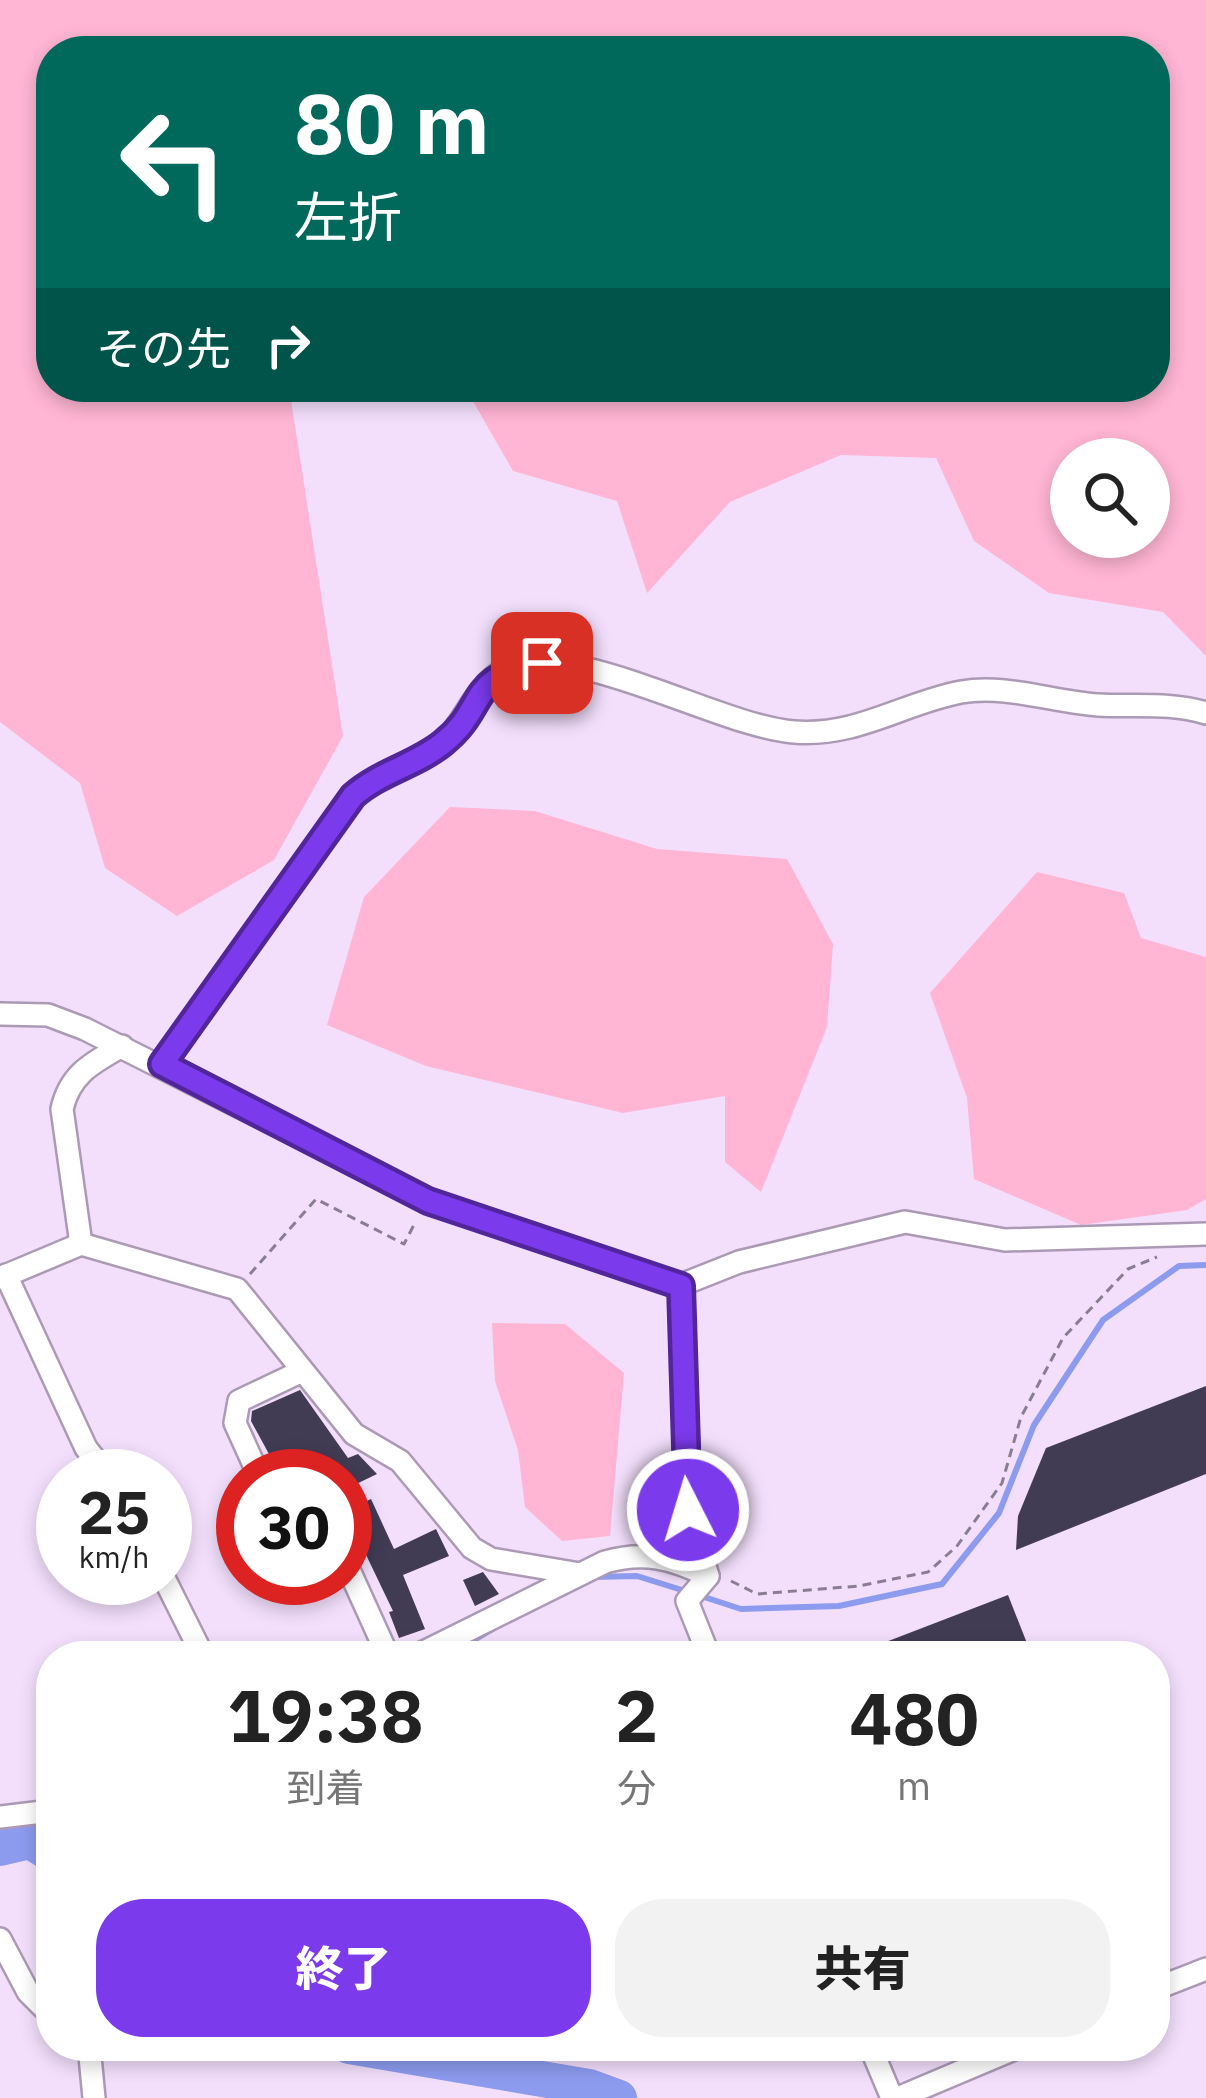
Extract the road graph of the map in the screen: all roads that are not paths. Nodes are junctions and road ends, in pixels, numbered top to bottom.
1 (1206, 713) edge
2 (0, 1014) edge
3 (122, 1046) junction
4 (162, 1064) junction
5 (1206, 1234) edge
6 (81, 1244) junction
7 (3, 1276) edge
8 (681, 1286) junction
9 (302, 1371) junction
10 (87, 1449) edge
11 (247, 1449) edge
12 (708, 1573) junction
13 (580, 1574) junction
14 (178, 1605) edge
15 (365, 1605) edge
16 (196, 1641) edge
17 (381, 1641) edge
18 (446, 1641) edge
19 (703, 1641) edge
20 (36, 1813) edge
21 (0, 1817) edge
22 (0, 1939) edge
23 (1206, 1969) edge
24 (1170, 1983) edge
25 (36, 2000) edge
26 (90, 2061) edge
27 (877, 2061) edge
28 (985, 2061) edge
29 (94, 2098) edge
30 (895, 2098) edge

1 - 4 street
2 - 3 street
3 - 4 street
3 - 6 street
4 - 8 street
5 - 8 street
6 - 7 street
6 - 9 street
7 - 10 street
8 - 12 street
9 - 11 street
9 - 13 street
12 - 13 street
12 - 19 street
13 - 18 street
14 - 16 street
15 - 17 street
20 - 21 street
22 - 25 street
23 - 24 street
26 - 29 street
27 - 30 street
28 - 30 street

